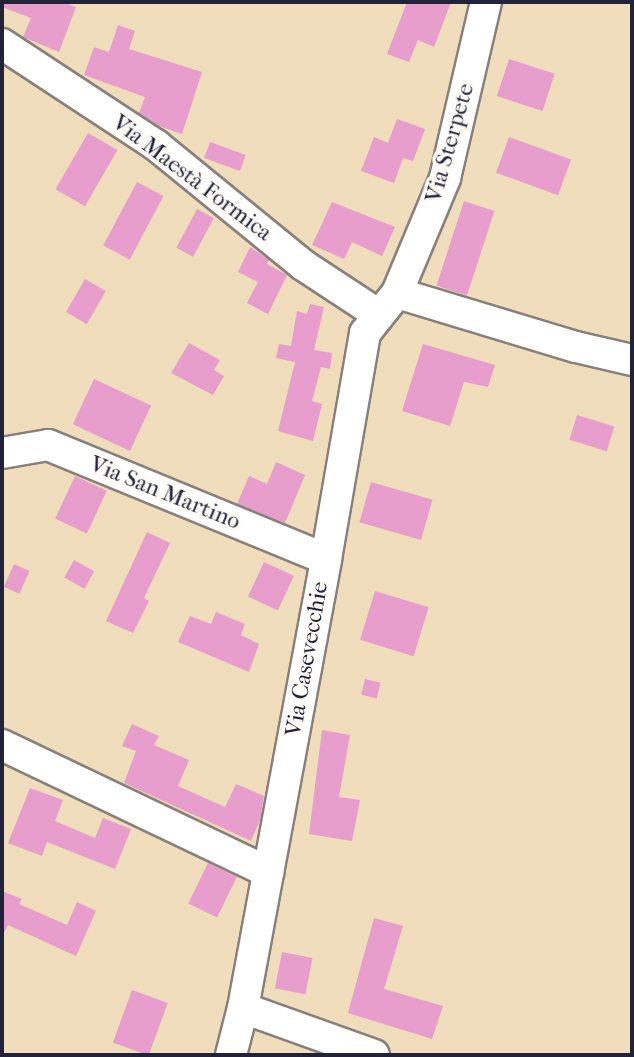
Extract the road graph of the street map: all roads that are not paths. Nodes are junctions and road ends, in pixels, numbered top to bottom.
1 (486, 2) edge
2 (2, 44) edge
3 (388, 304) junction
4 (632, 360) edge
5 (2, 453) edge
6 (326, 559) junction
7 (2, 745) edge
8 (268, 872) junction
9 (243, 1008) junction
10 (232, 1055) edge
11 (374, 1055) edge

1 - 3 street, Via Sterpete
2 - 3 street, Via Maestà Formica
3 - 4 street, Via Maestà Formica
3 - 6 street, Via Casevecchie
5 - 6 street, Via San Martino
6 - 8 street, Via Casevecchie
7 - 8 street
8 - 9 street, Via Casevecchie
9 - 10 street, Via Casevecchie
9 - 11 street

